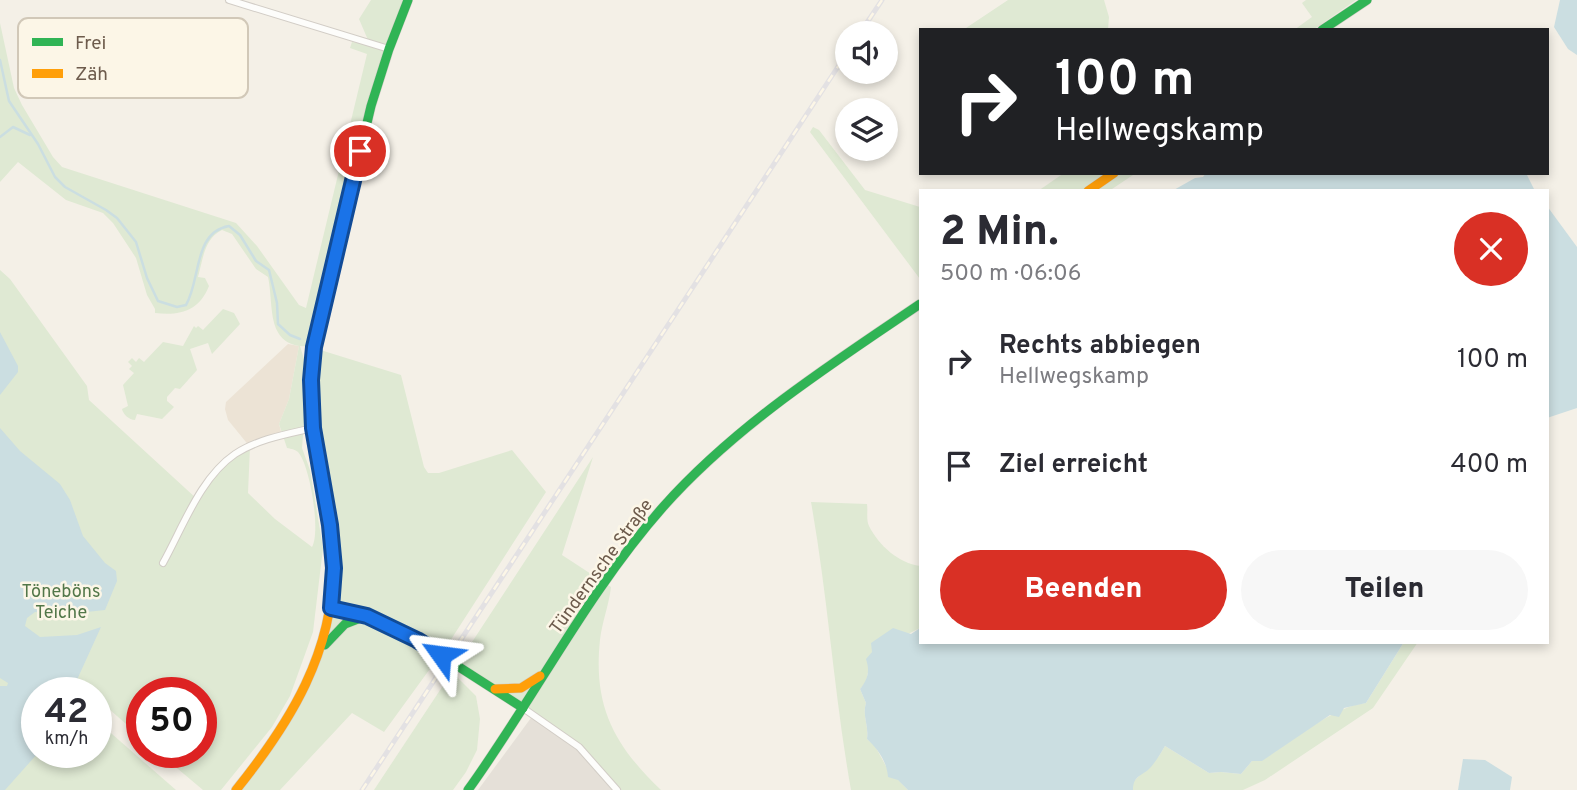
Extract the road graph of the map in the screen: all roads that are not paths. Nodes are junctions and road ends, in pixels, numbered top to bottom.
1 (229, 0) edge
2 (408, 0) edge
3 (1367, 0) edge
4 (1325, 28) edge
5 (389, 49) junction
6 (1111, 175) edge
7 (1091, 189) edge
8 (919, 305) edge
9 (313, 428) junction
10 (163, 563) dead end
11 (331, 608) junction
12 (367, 616) junction
13 (324, 646) junction
14 (550, 668) junction
15 (493, 689) junction
16 (523, 708) junction
17 (236, 790) edge
18 (468, 790) edge
19 (617, 790) edge

1 - 5 street
2 - 5 main road
3 - 4 main road
5 - 9 main road
6 - 7 main road
8 - 14 main road, Tündernsche Straße
9 - 10 street
9 - 11 main road
11 - 12 main road
11 - 13 main road
12 - 13 main road
12 - 15 main road
13 - 17 main road
14 - 15 main road
14 - 16 main road, Tündernsche Straße
15 - 16 main road
16 - 18 main road, Tündernsche Straße
16 - 19 street

